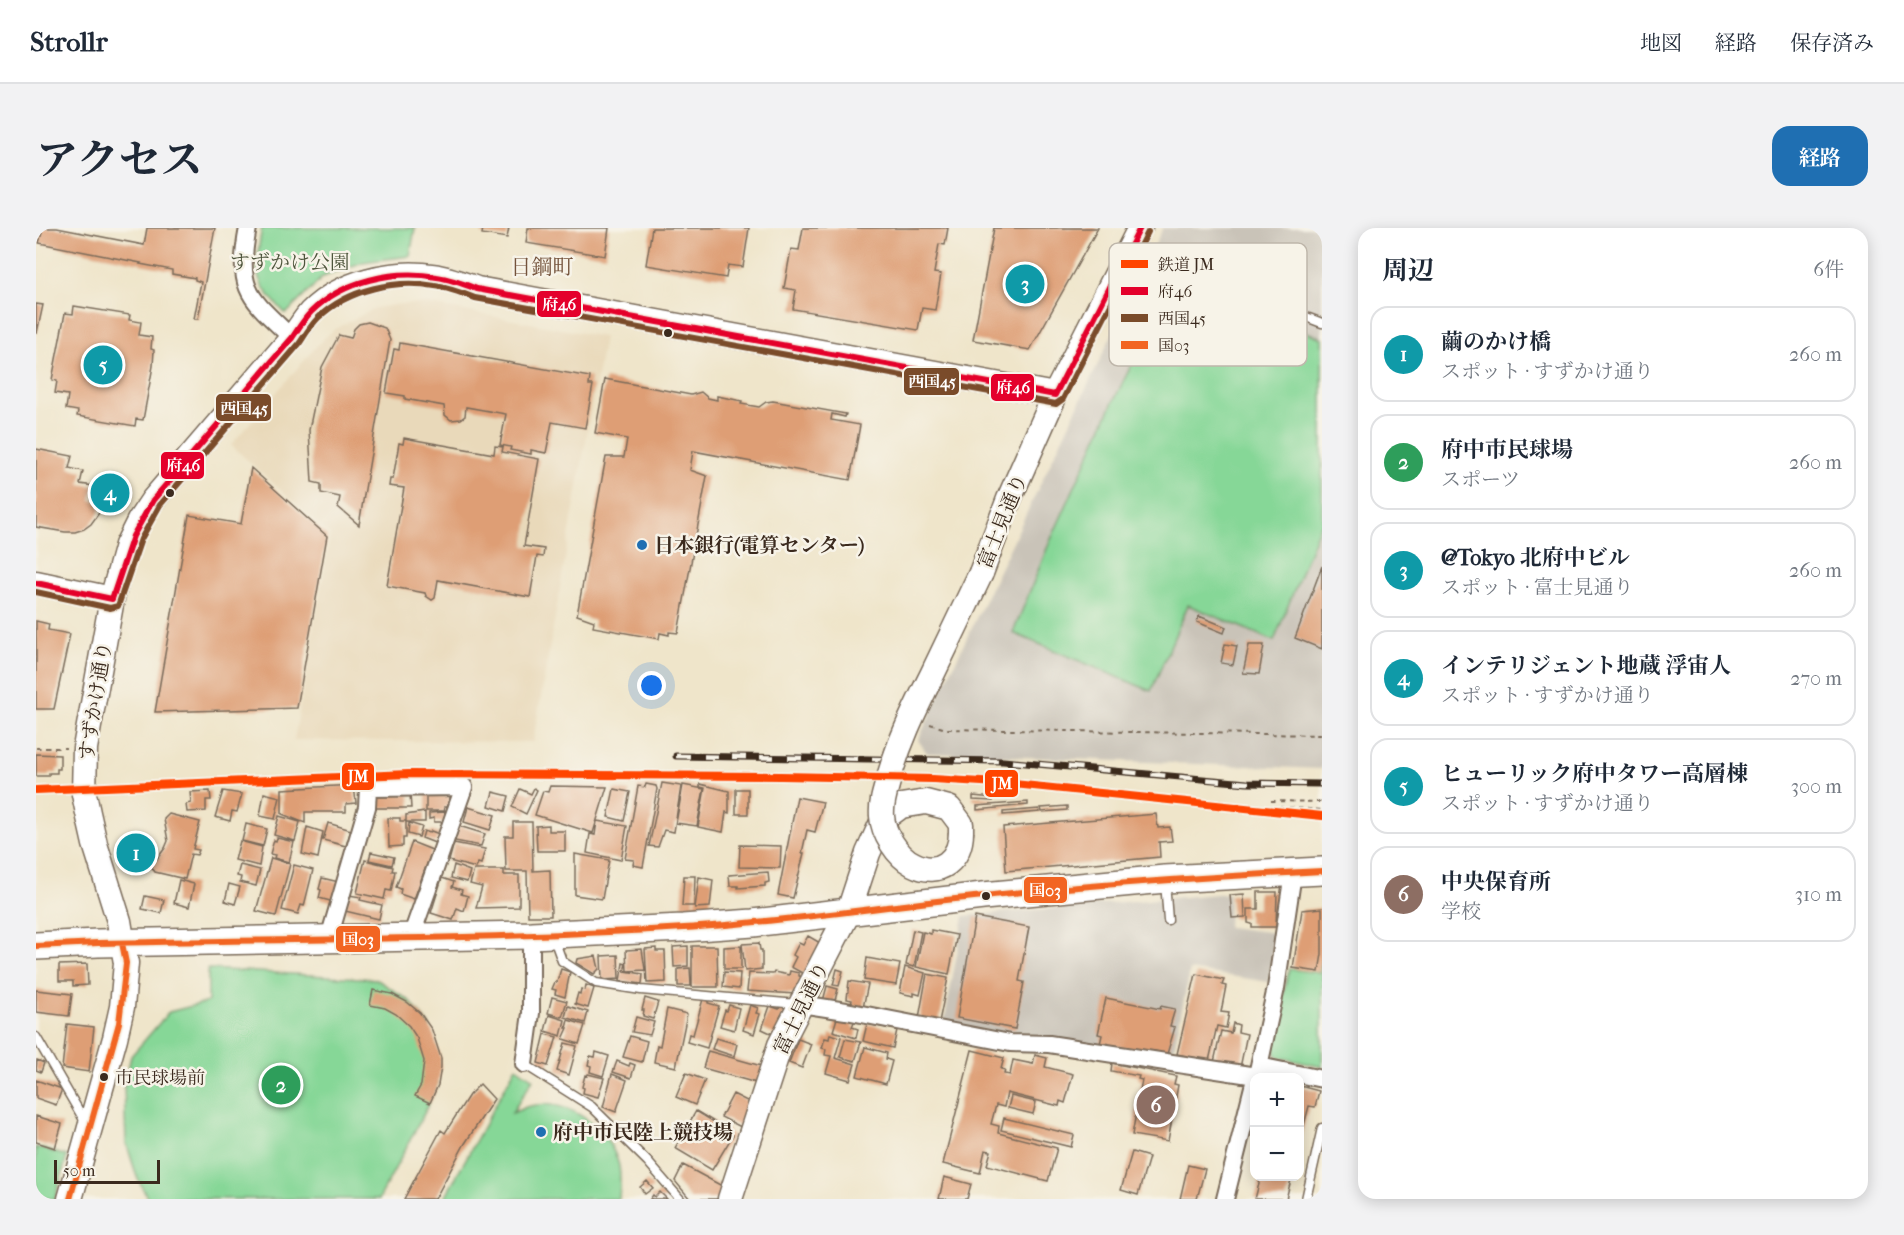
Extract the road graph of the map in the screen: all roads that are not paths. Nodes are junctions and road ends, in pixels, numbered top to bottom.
1 (248, 228) edge
2 (1140, 228) edge
3 (1132, 243) edge
4 (1109, 289) edge
5 (1307, 317) edge
6 (1322, 323) edge
7 (292, 338) junction
8 (1055, 395) junction
9 (36, 583) edge
10 (112, 599) junction
11 (1322, 872) edge
12 (1293, 873) junction
13 (1165, 879) junction
14 (849, 911) junction
15 (1168, 920) dead end
16 (542, 934) junction
17 (411, 937) junction
18 (329, 938) junction
19 (122, 943) junction
20 (36, 946) edge
21 (801, 1004) junction
22 (36, 1038) edge
23 (524, 1064) joint
24 (1257, 1073) edge
25 (1250, 1075) edge
26 (1304, 1078) edge
27 (1322, 1079) edge
28 (1250, 1100) edge
29 (1322, 1128) edge
30 (89, 1130) junction
31 (70, 1199) edge
32 (680, 1199) edge
33 (730, 1199) edge
34 (1225, 1199) edge
35 (1306, 1199) edge

1 - 7 street
2 - 3 street, 富士見通り
4 - 8 street, 富士見通り
5 - 6 lane
7 - 8 street, すずかけ通り
7 - 10 street, すずかけ通り
8 - 14 street, 富士見通り, bridge
9 - 10 street
10 - 19 street, すずかけ通り
11 - 12 main road
12 - 13 main road
12 - 24 street
13 - 14 main road
13 - 15 lane
14 - 16 main road
14 - 21 street, 富士見通り
16 - 17 main road
16 - 21 lane
16 - 23 street
17 - 18 main road
17 - 18 street
18 - 19 main road
19 - 20 main road
19 - 30 street, すずかけ通り
21 - 25 street
21 - 33 street, 富士見通り
22 - 30 lane
23 - 32 lane
26 - 27 street
28 - 34 street
29 - 35 lane
30 - 31 street, すずかけ通り

